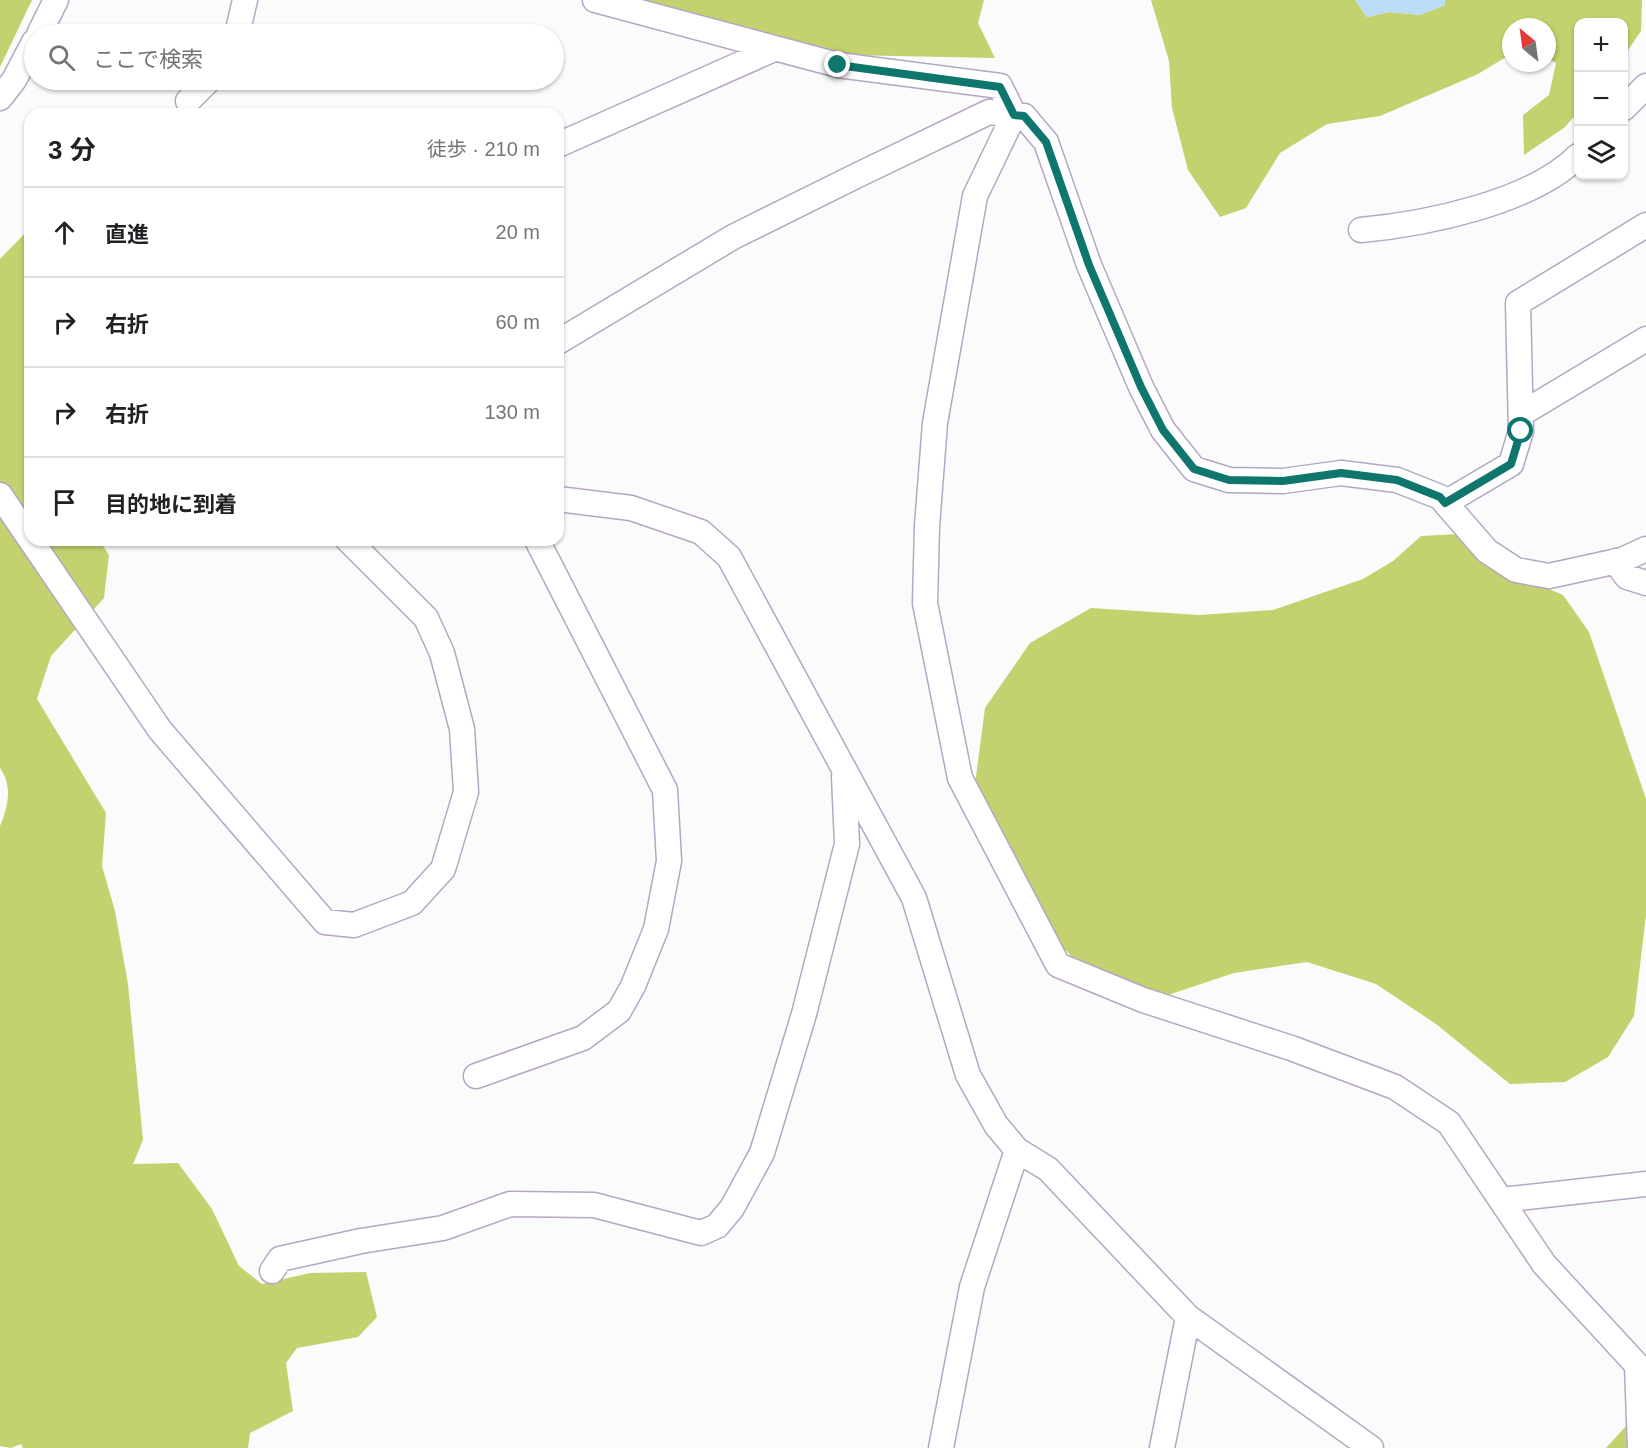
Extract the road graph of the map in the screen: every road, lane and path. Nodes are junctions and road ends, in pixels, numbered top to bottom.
1 (56, 0) edge
2 (245, 0) edge
3 (595, 0) edge
4 (44, 24) edge
5 (239, 24) edge
6 (774, 49) junction
7 (24, 61) edge
8 (1646, 86) edge
9 (198, 90) edge
10 (0, 98) edge
11 (188, 101) dead end
12 (1628, 103) edge
13 (1014, 115) junction
14 (564, 142) edge
15 (1574, 159) edge
16 (1646, 225) edge
17 (1360, 230) dead end
18 (564, 338) edge
19 (1646, 339) edge
20 (1521, 414) junction
21 (0, 495) edge
22 (564, 500) edge
23 (1445, 503) junction
24 (24, 530) edge
25 (35, 546) edge
26 (354, 546) edge
27 (540, 546) edge
28 (1646, 549) edge
29 (1615, 561) junction
30 (1646, 583) edge
31 (843, 767) junction
32 (476, 1076) dead end
33 (1017, 1150) junction
34 (1646, 1184) edge
35 (1501, 1200) junction
36 (272, 1271) dead end
37 (1188, 1317) junction
38 (1642, 1364) edge
39 (941, 1448) edge
40 (1162, 1448) edge
41 (1371, 1448) edge
42 (1640, 1448) edge

1 - 4 street
2 - 5 street
3 - 6 street
6 - 13 street
6 - 14 street
7 - 10 street
8 - 12 street
9 - 11 street
13 - 18 street
13 - 23 street
13 - 35 street
15 - 17 street
16 - 20 street
19 - 20 street
20 - 23 street
21 - 24 street
22 - 31 street
23 - 29 street
25 - 26 street
27 - 32 street
28 - 29 street
29 - 30 street
31 - 33 street
31 - 36 street
33 - 37 street
33 - 39 street
34 - 35 street
35 - 38 street
37 - 40 street
37 - 41 street
38 - 42 street

